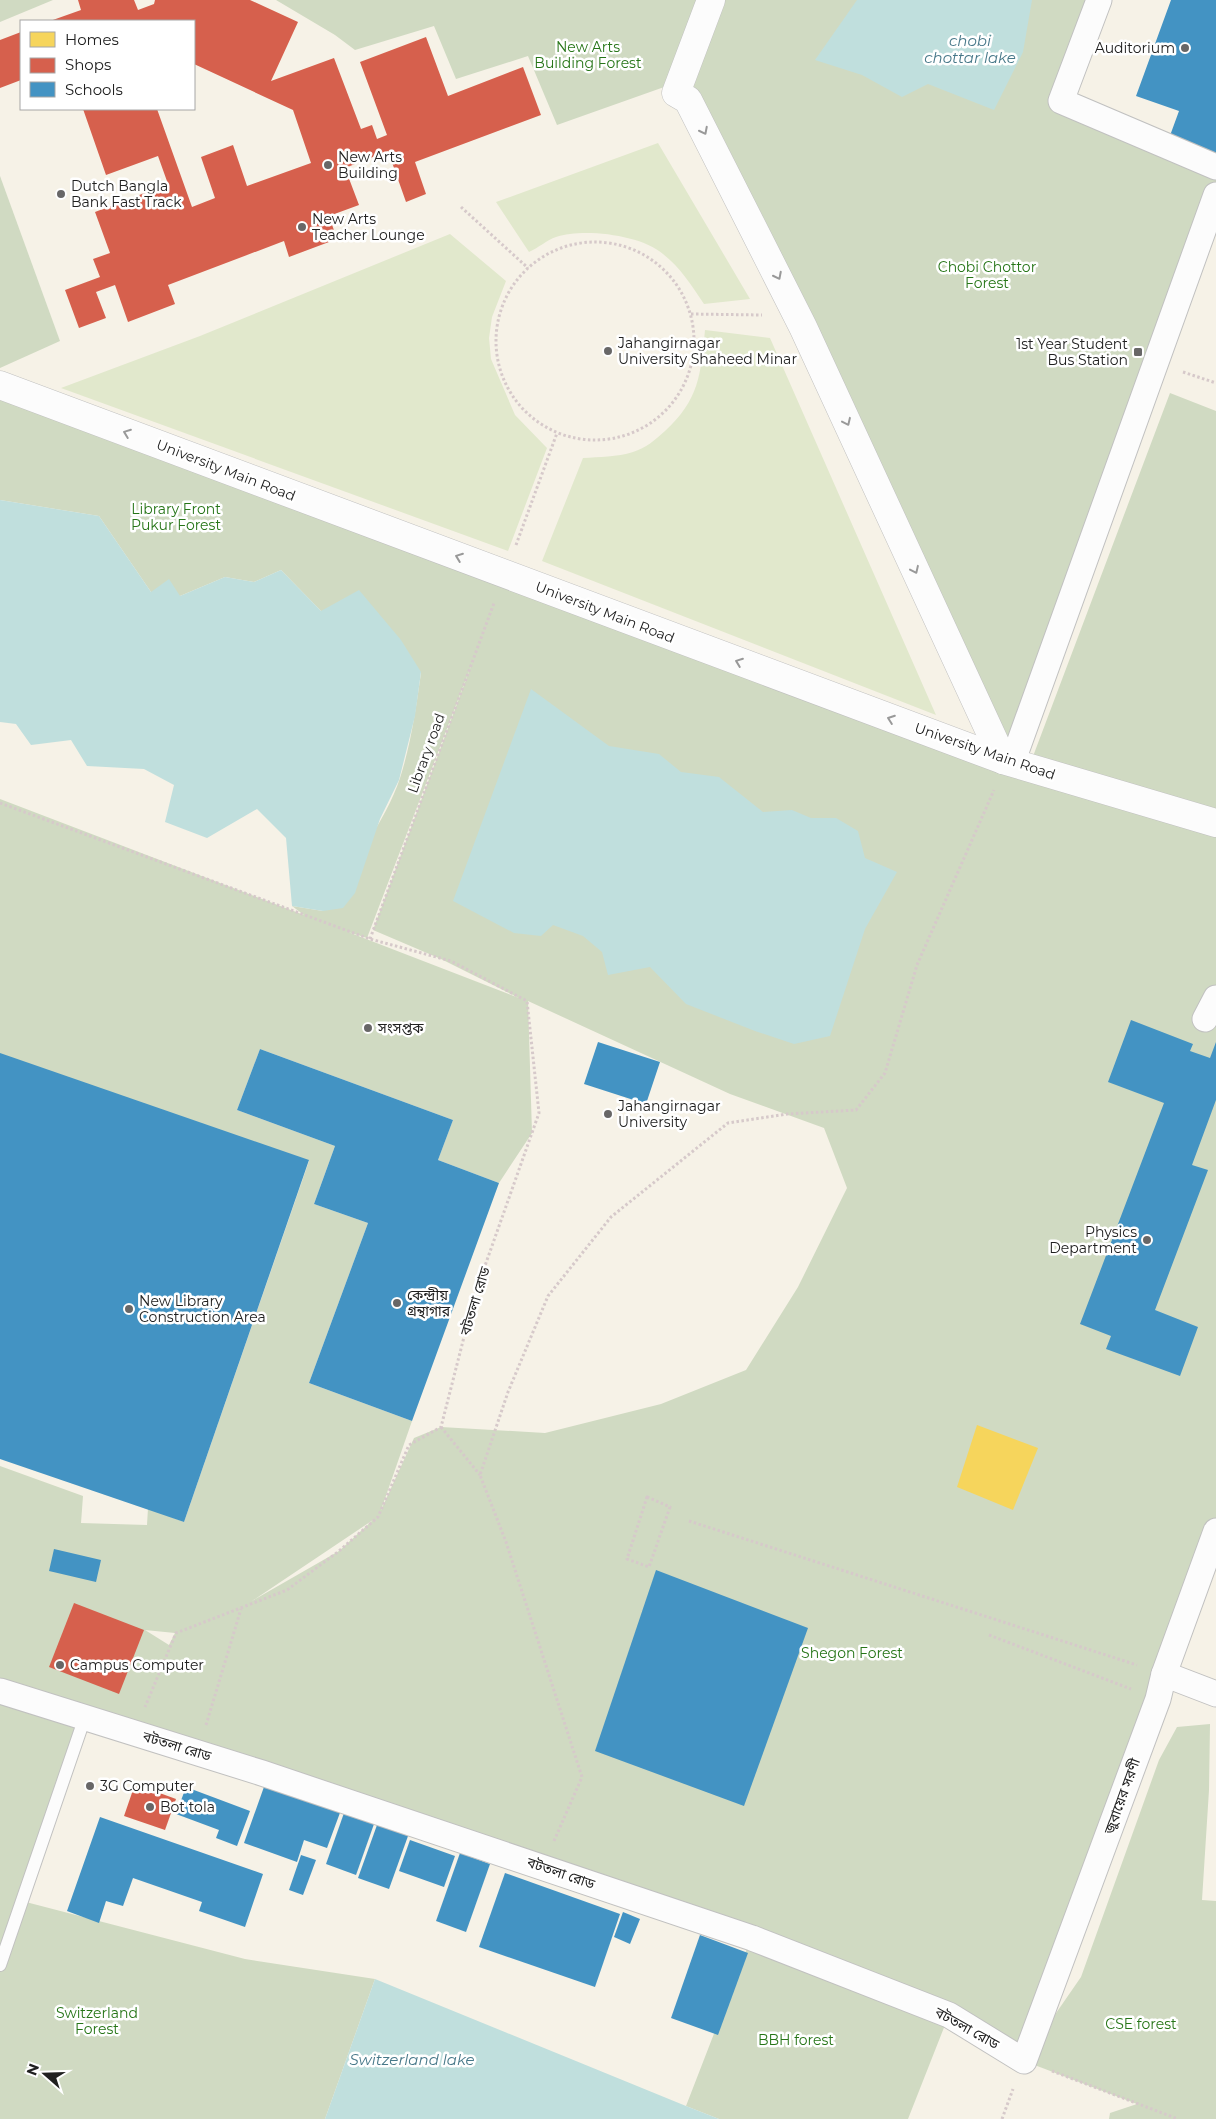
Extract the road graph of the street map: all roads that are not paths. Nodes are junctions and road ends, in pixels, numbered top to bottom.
1 (711, 0) edge
2 (724, 0) edge
3 (1099, 0) edge
4 (682, 96) junction
5 (1216, 168) edge
6 (1216, 195) edge
7 (1, 385) edge
8 (1007, 761) junction
9 (1216, 823) edge
10 (1216, 1531) edge
11 (1210, 1567) edge
12 (1164, 1674) junction
13 (0, 1691) edge
14 (1216, 1694) edge
15 (85, 1717) junction
16 (0, 1965) edge
17 (1024, 2061) joint

1 - 4 street
2 - 4 street
3 - 5 street
4 -> 8 street
6 - 8 street
8 -> 7 street, University Main Road
8 - 9 street, University Main Road
10 - 11 street, জুবায়ের সরণী
11 - 12 street, জুবায়ের সরণী
12 - 14 street
12 - 17 street, জুবায়ের সরণী
13 - 15 street, বটতলা রোড
15 - 16 lane
15 - 17 street, বটতলা রোড

